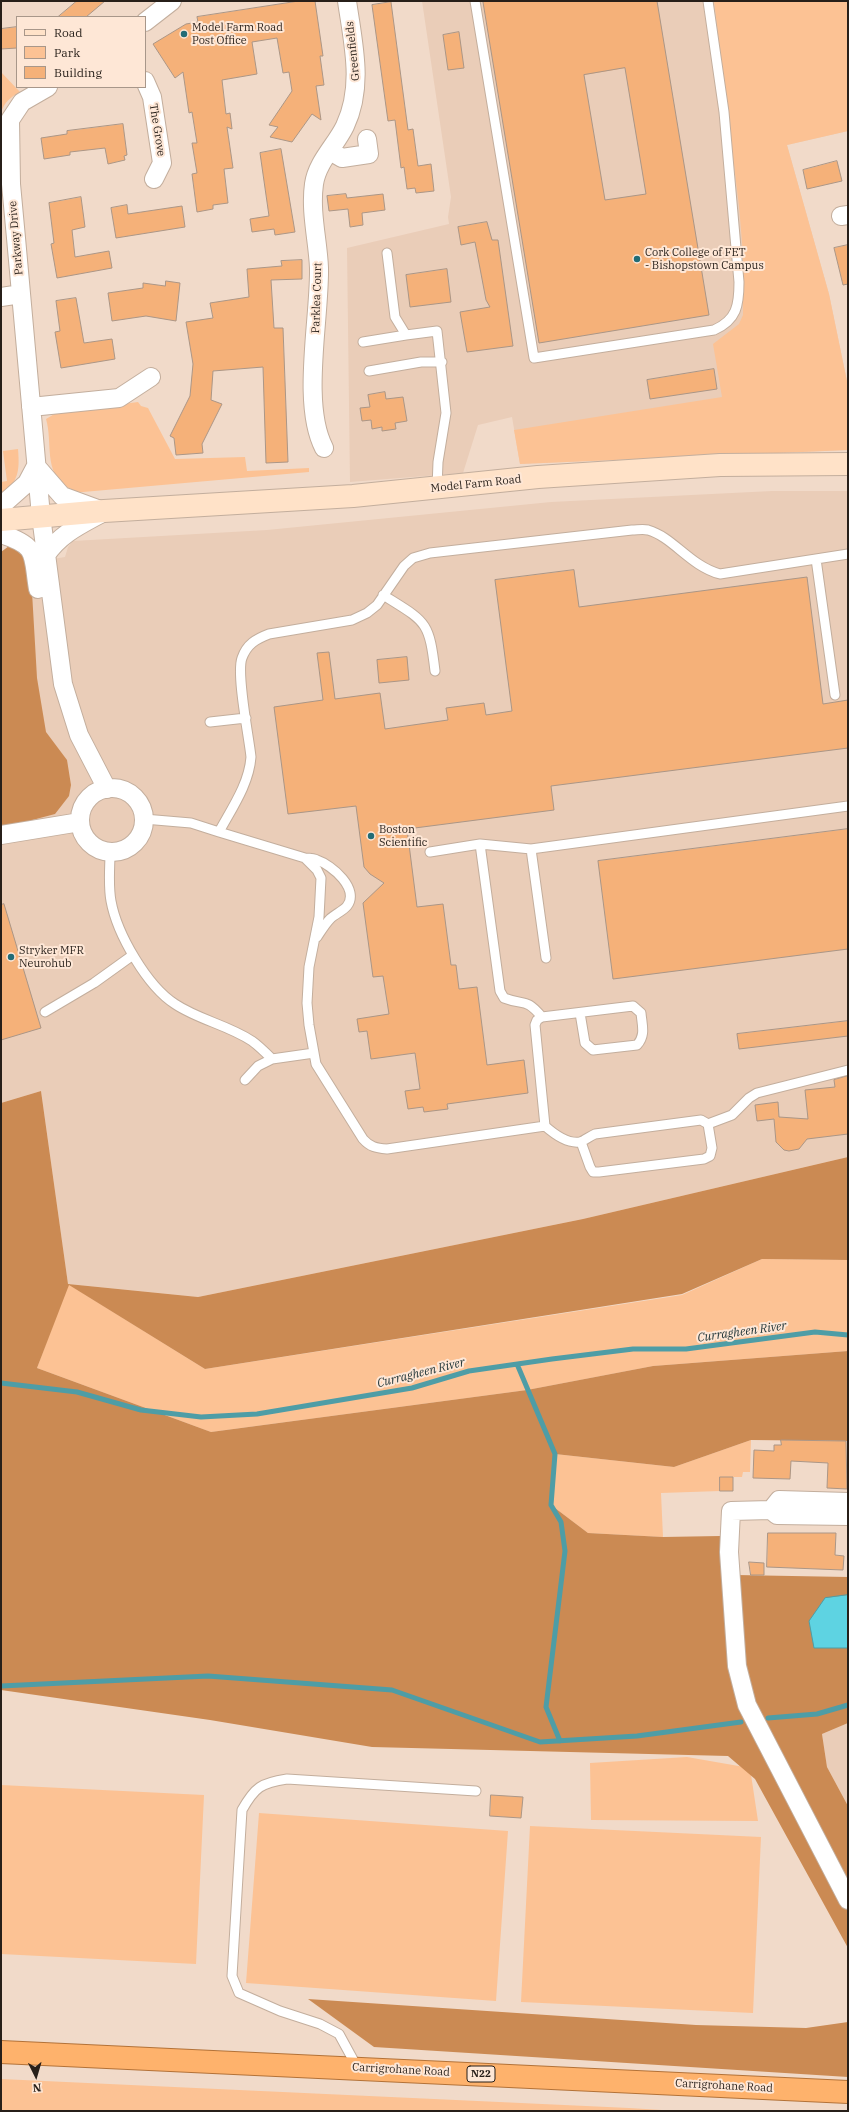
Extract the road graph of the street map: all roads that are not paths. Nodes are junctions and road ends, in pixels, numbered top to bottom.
1 (172, 1) edge
2 (347, 1) edge
3 (475, 1) edge
4 (708, 1) edge
5 (146, 21) edge
6 (146, 82) edge
7 (46, 88) edge
8 (346, 124) joint
9 (367, 139) dead end
10 (330, 151) junction
11 (154, 180) dead end
12 (387, 253) dead end
13 (21, 294) junction
14 (1, 297) edge
15 (406, 335) junction
16 (363, 342) dead end
17 (442, 362) junction
18 (369, 371) dead end
19 (151, 377) dead end
20 (30, 407) junction
21 (324, 448) dead end
22 (848, 464) edge
23 (36, 466) junction
24 (437, 488) junction
25 (1, 506) edge
26 (104, 511) junction
27 (41, 516) junction
28 (1, 520) edge
29 (1, 534) edge
30 (848, 554) edge
31 (46, 555) junction
32 (816, 559) junction
33 (383, 596) junction
34 (55, 627) junction
35 (436, 671) dead end
36 (835, 695) dead end
37 (246, 718) junction
38 (210, 722) dead end
39 (106, 789) junction
40 (848, 806) edge
41 (144, 819) junction
42 (80, 822) junction
43 (219, 832) junction
44 (1, 835) edge
45 (480, 844) junction
46 (531, 849) junction
47 (110, 852) junction
48 (430, 852) dead end
49 (305, 858) junction
50 (314, 942) junction
51 (133, 955) junction
52 (546, 958) dead end
53 (45, 1012) dead end
54 (580, 1013) junction
55 (542, 1017) junction
56 (314, 1053) junction
57 (272, 1059) junction
58 (848, 1070) edge
59 (245, 1080) dead end
60 (708, 1124) junction
61 (545, 1126) junction
62 (581, 1142) junction
63 (848, 1502) edge
64 (770, 1510) junction
65 (848, 1516) edge
66 (476, 1791) dead end
67 (848, 1900) edge
68 (1, 2052) edge
69 (357, 2068) junction
70 (848, 2092) edge

1 - 5 street
2 - 8 street, Greenfields
3 - 4 lane
6 - 11 street, The Grove
7 - 13 street, Parkway Drive
8 - 10 street, Parklea Court
9 - 10 street
10 - 21 street, Parklea Court
12 - 15 lane
13 - 14 street
13 - 20 street, Parkway Drive
15 - 16 lane
15 - 17 lane
17 - 18 lane
17 - 24 lane
19 - 20 street
20 - 23 street, Parkway Drive
22 - 24 main road, Model Farm Road
23 - 25 street
23 - 26 street, Model Farm Road
23 - 27 street, Parkway Drive
24 - 26 main road, Model Farm Road
26 - 27 main road, Model Farm Road
26 - 31 street
27 - 28 main road, Model Farm Road
27 - 31 street, Parkway Drive
29 - 34 street
30 - 32 lane
31 - 34 street, Parkway Drive
32 - 33 lane
32 - 36 lane
33 - 35 lane
33 - 37 lane
34 - 39 street, Parkway Drive
37 - 38 lane
37 - 43 lane
39 - 41 street
39 - 42 street
40 - 46 lane
41 - 43 lane
41 - 47 street
42 - 44 street
42 - 47 street
43 - 49 lane
45 - 46 lane
45 - 48 lane
45 - 55 lane
46 - 52 lane
47 - 51 lane
49 - 50 lane
49 - 50 lane
50 - 56 lane
51 - 53 lane
51 - 57 lane
54 - 54 lane
54 - 55 lane
55 - 61 lane
56 - 57 lane
56 - 61 lane
57 - 59 lane
58 - 60 lane
60 - 62 lane
60 - 62 lane
61 - 62 lane
63 - 64 street
64 - 65 street
64 - 67 street
66 - 69 lane
68 - 69 highway, Carrigrohane Road / N22
69 - 70 highway, Carrigrohane Road / N22

